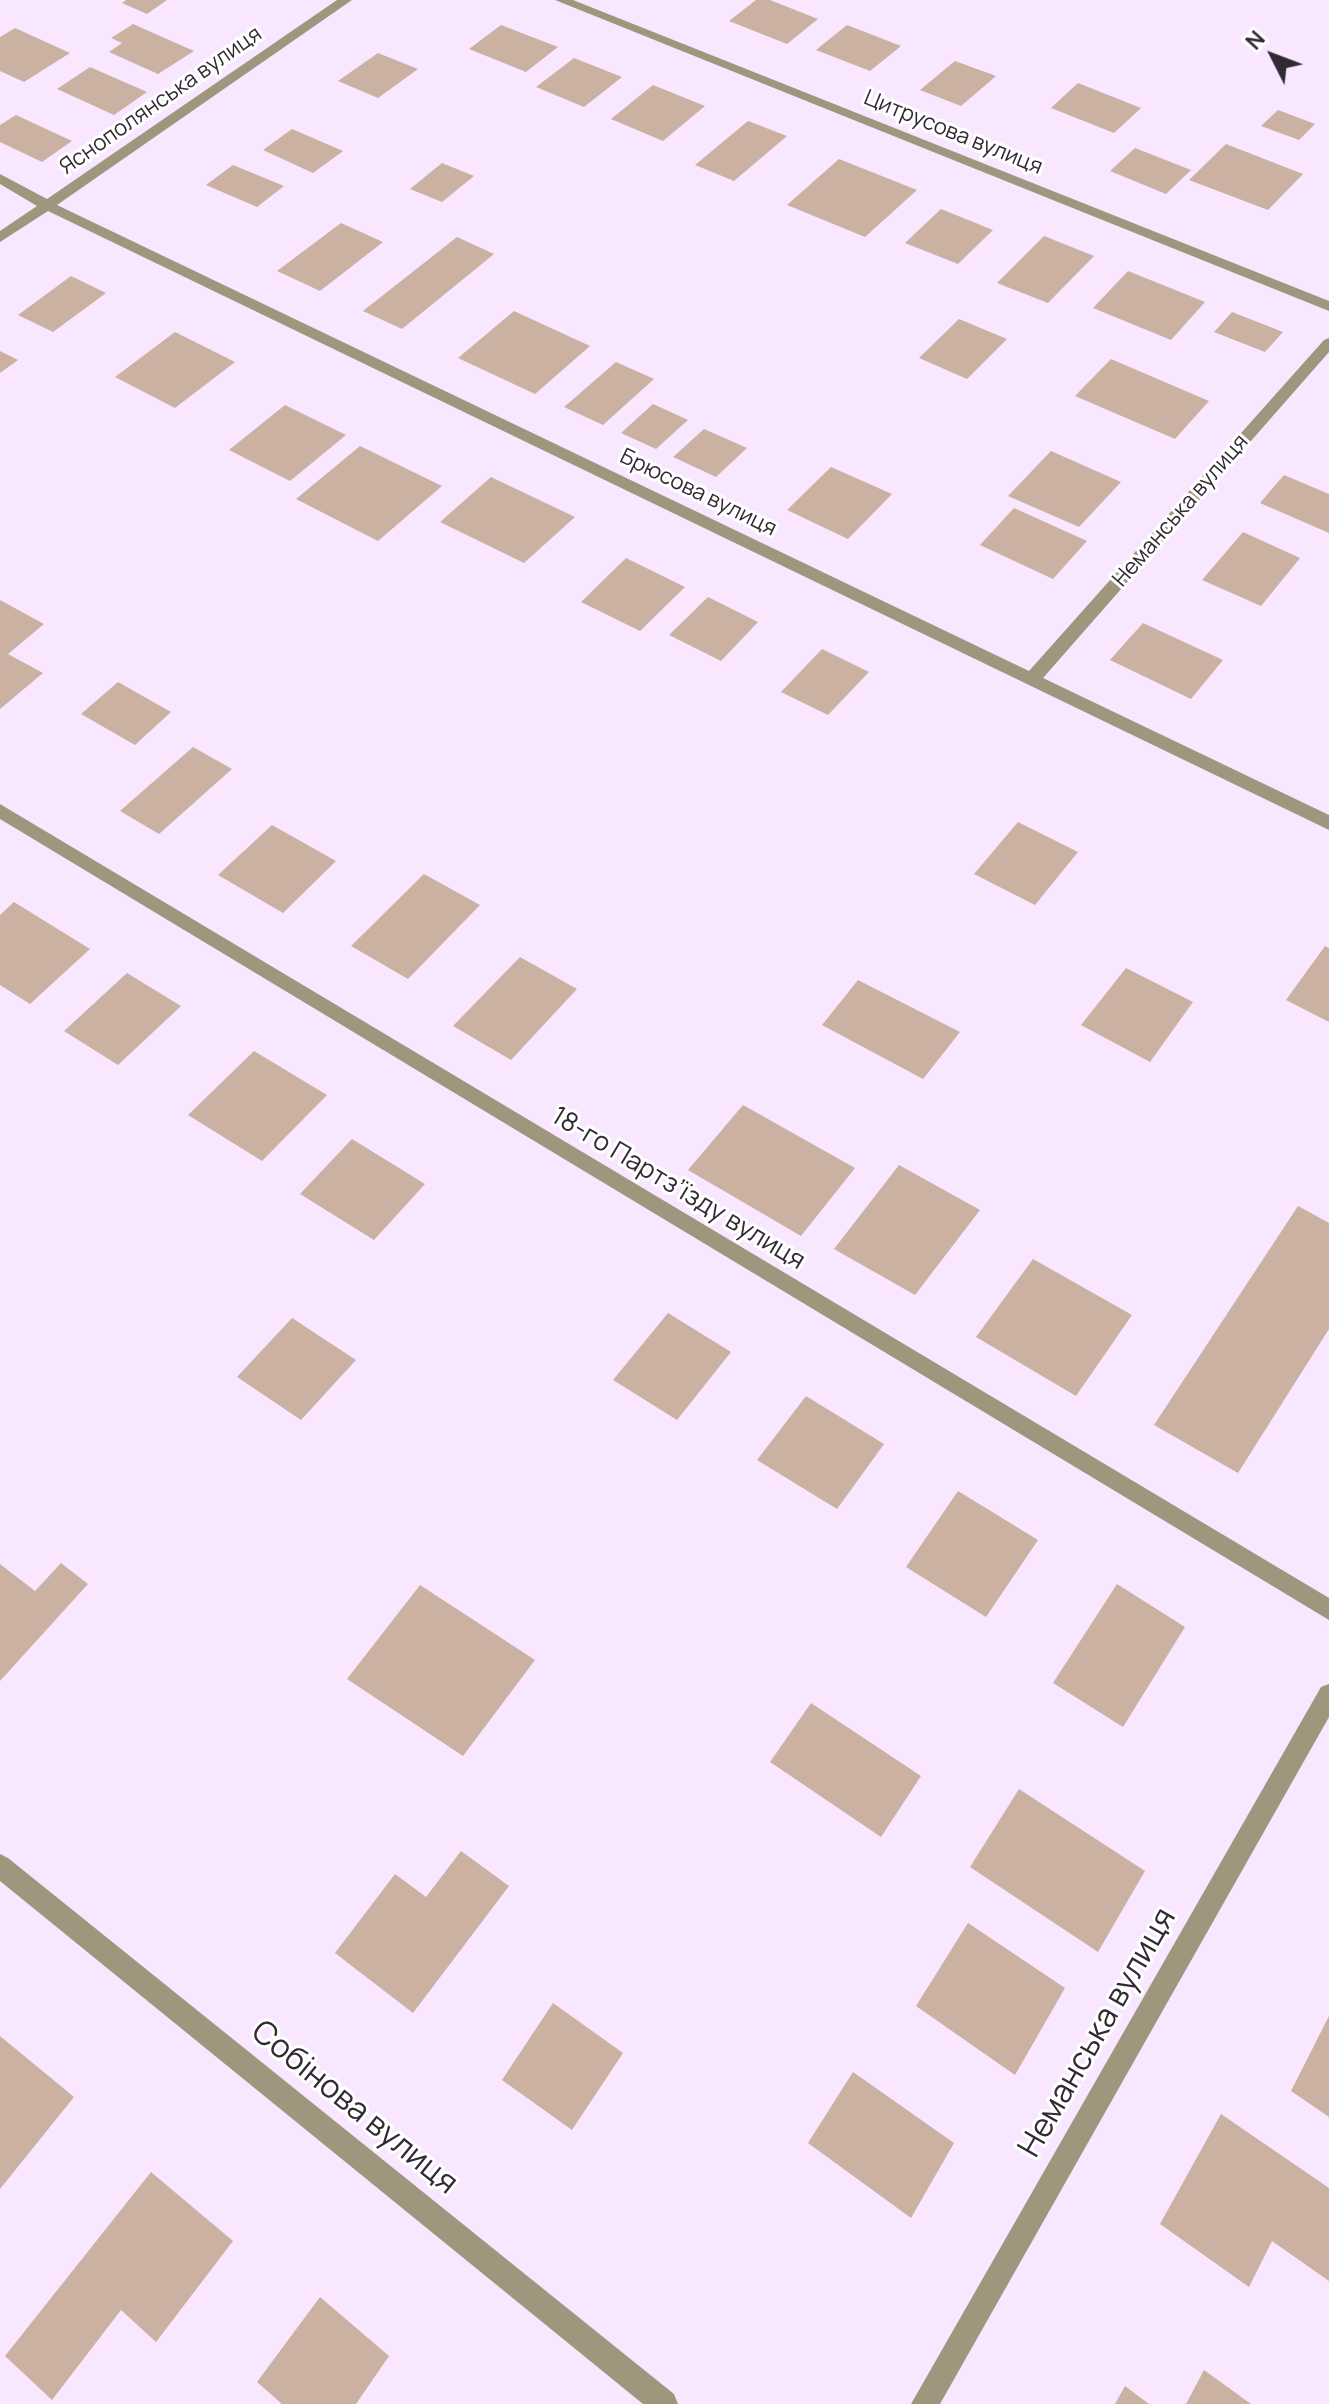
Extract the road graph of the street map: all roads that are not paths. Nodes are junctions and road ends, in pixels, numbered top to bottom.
1 (346, 0) edge
2 (561, 0) edge
3 (0, 178) edge
4 (48, 206) junction
5 (0, 238) edge
6 (1329, 306) edge
7 (1329, 343) edge
8 (1033, 678) junction
9 (0, 811) edge
10 (1329, 823) edge
11 (1329, 1610) edge
12 (1329, 1695) edge
13 (0, 1866) edge
14 (664, 2404) edge
15 (925, 2404) edge

1 - 4 street, Яснополянська вулиця
2 - 6 street, Цитрусова вулиця
3 - 4 street, Брюсова вулиця
4 - 5 street, Яснополянська вулиця
4 - 8 street, Брюсова вулиця
7 - 8 street, Неманська вулиця
8 - 10 street, Брюсова вулиця
9 - 11 street, 18-го Партз’їзду вулиця
12 - 15 street, Неманська вулиця
13 - 14 street, Собінова вулиця

